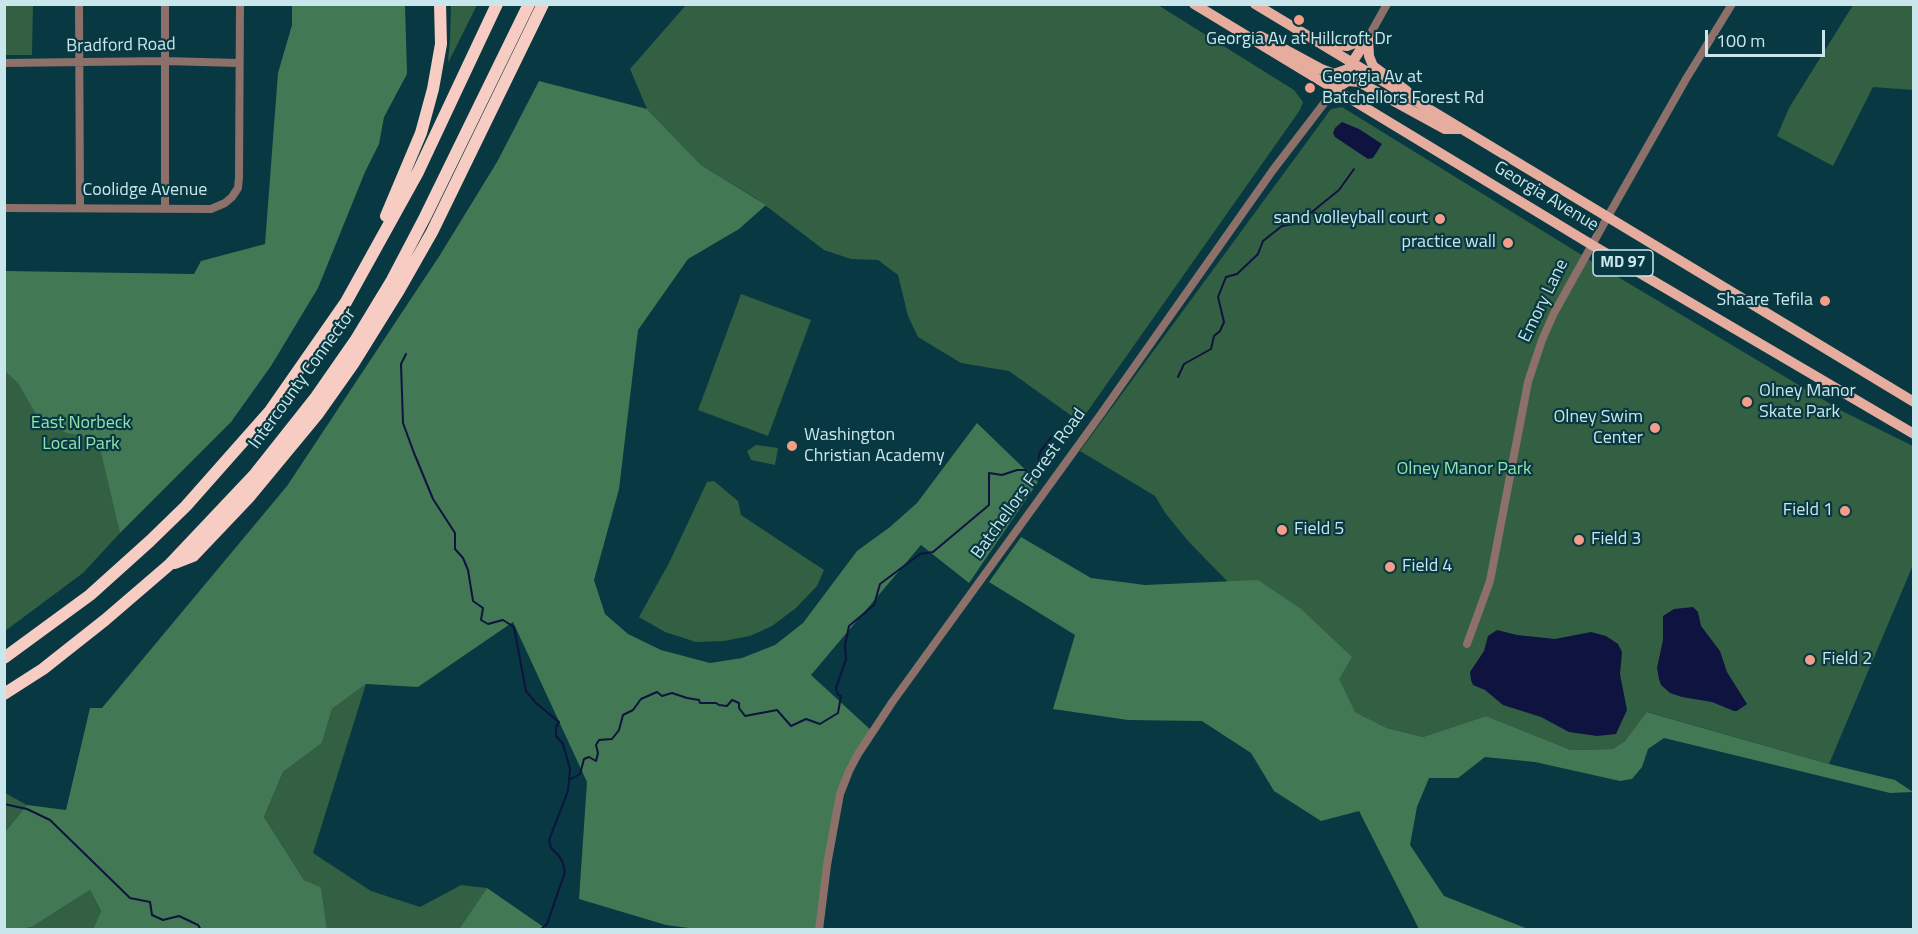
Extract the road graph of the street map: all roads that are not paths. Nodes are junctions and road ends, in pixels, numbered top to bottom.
1 (79, 4) edge
2 (165, 4) edge
3 (240, 4) edge
4 (440, 4) edge
5 (497, 4) edge
6 (529, 4) edge
7 (543, 4) edge
8 (551, 4) edge
9 (1194, 4) edge
10 (1255, 4) edge
11 (1387, 4) edge
12 (1732, 4) edge
13 (1208, 13) junction
14 (1368, 38) junction
15 (1316, 42) junction
16 (518, 55) junction
17 (165, 61) junction
18 (4, 63) edge
19 (239, 63) junction
20 (79, 64) junction
21 (1352, 64) junction
22 (1335, 89) junction
23 (1420, 105) junction
24 (1460, 129) junction
25 (4, 208) edge
26 (80, 208) junction
27 (165, 209) junction
28 (1607, 218) junction
29 (1592, 245) junction
30 (363, 273) junction
31 (1914, 402) edge
32 (1914, 434) edge
33 (169, 565) junction
34 (1467, 644) dead end
35 (4, 658) edge
36 (4, 694) edge
37 (819, 930) edge

1 - 20 street
2 - 17 street
3 - 19 street, Coolidge Avenue
4 - 30 highway
5 - 30 highway, Intercounty Connector
6 - 33 highway, Intercounty Connector
7 - 16 highway
8 - 16 highway
9 - 13 main road, Georgia Avenue / MD 97
10 - 15 main road, Georgia Avenue / MD 97
11 - 14 street
12 - 28 street, Emory Lane
13 - 21 main road
13 - 22 main road, Georgia Avenue / MD 97
14 - 15 main road
14 - 21 main road
14 - 23 main road
15 - 21 main road, Georgia Avenue / MD 97
16 - 33 highway
17 - 19 street, Bradford Road
17 - 20 street, Bradford Road
17 - 27 street
18 - 20 street, Bradford Road
19 - 27 street, Coolidge Avenue
20 - 26 street
21 - 23 main road, Georgia Avenue / MD 97
22 - 24 main road
22 - 29 main road, Georgia Avenue / MD 97
22 - 37 street, Batchellors Forest Road
23 - 24 main road, Georgia Avenue / MD 97
24 - 28 main road, Georgia Avenue / MD 97
25 - 26 street, Coolidge Avenue
26 - 27 street, Coolidge Avenue
28 - 29 street, Emory Lane
28 - 31 main road, Georgia Avenue / MD 97
29 - 32 main road, Georgia Avenue / MD 97
29 - 34 street, Emory Lane
30 - 35 highway, Intercounty Connector
33 - 36 highway, Intercounty Connector

